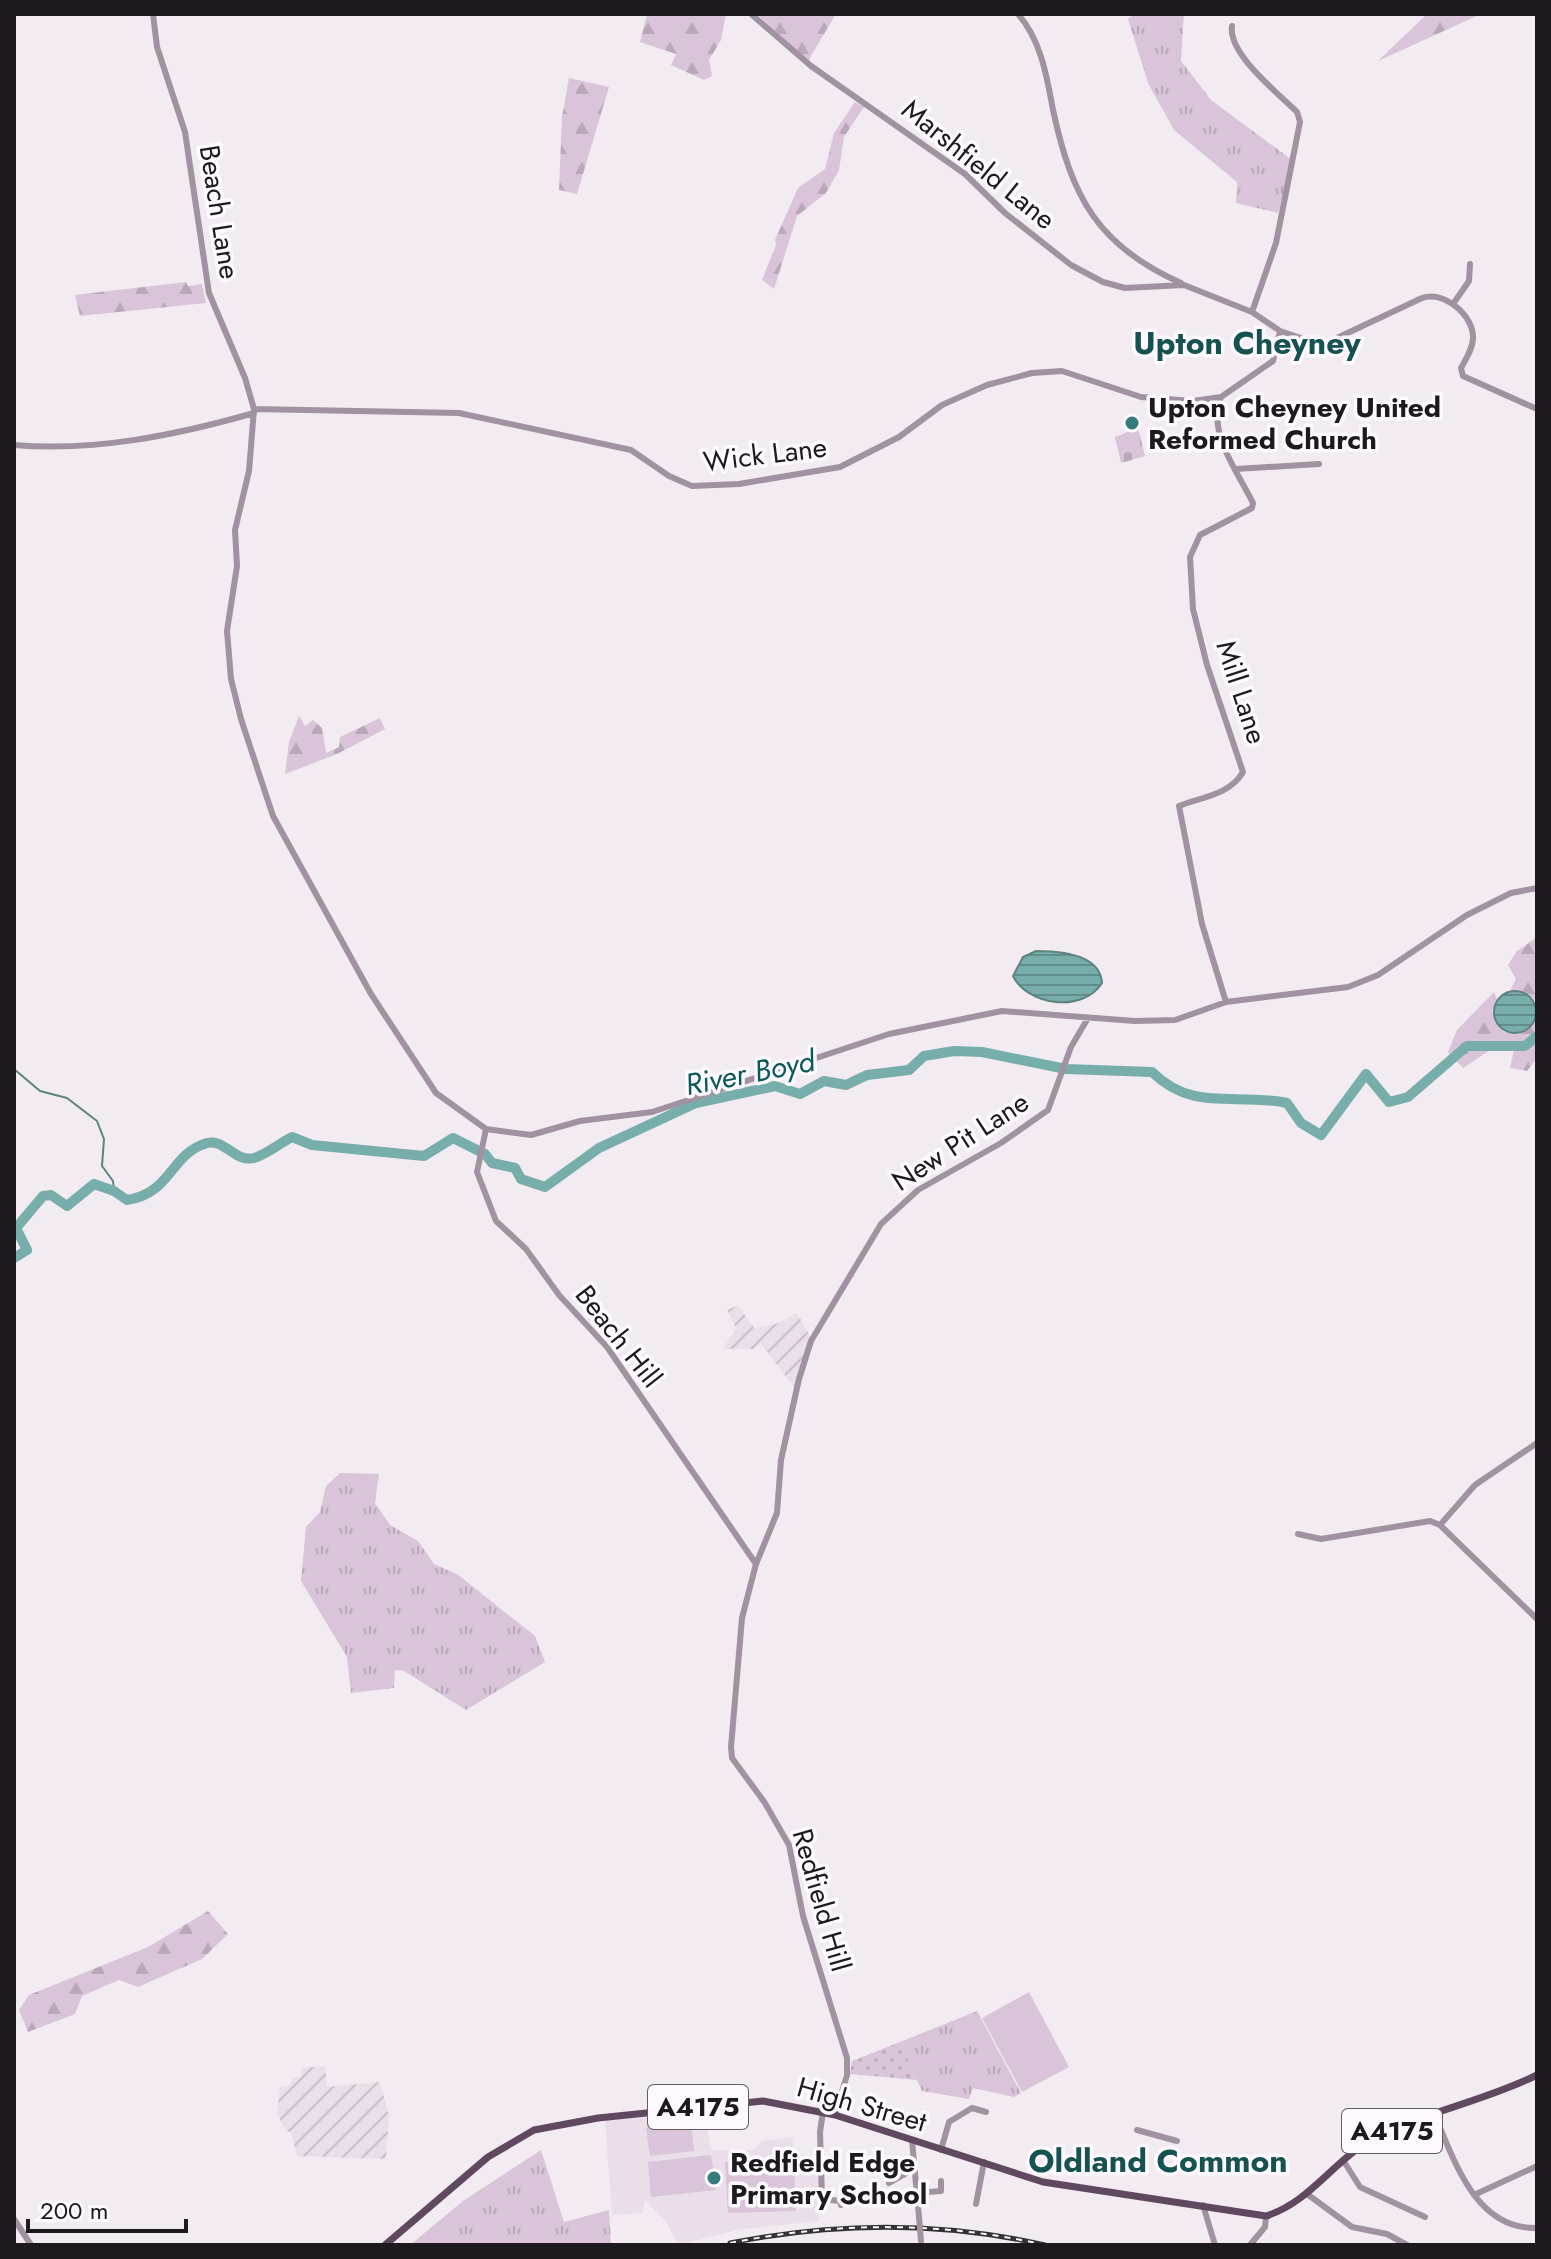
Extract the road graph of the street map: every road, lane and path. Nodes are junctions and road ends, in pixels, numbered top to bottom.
1 (153, 14) edge
2 (751, 14) edge
3 (1018, 14) edge
4 (1232, 26) dead end
5 (1470, 264) dead end
6 (1184, 285) junction
7 (1453, 304) junction
8 (1252, 312) junction
9 (1280, 331) junction
10 (1221, 397) junction
11 (1537, 409) edge
12 (254, 411) junction
13 (14, 445) edge
14 (1319, 464) dead end
15 (1236, 469) junction
16 (1537, 888) edge
17 (1226, 1002) junction
18 (1088, 1018) junction
19 (486, 1129) junction
20 (1537, 1443) edge
21 (1440, 1525) junction
22 (1298, 1534) dead end
23 (756, 1564) junction
24 (1537, 1619) edge
25 (1537, 2075) edge
26 (823, 2112) junction
27 (986, 2112) dead end
28 (835, 2115) junction
29 (1435, 2116) junction
30 (1137, 2130) dead end
31 (912, 2140) junction
32 (1177, 2141) dead end
33 (941, 2150) junction
34 (1343, 2160) junction
35 (984, 2162) junction
36 (1537, 2166) edge
37 (914, 2169) junction
38 (941, 2181) dead end
39 (889, 2183) dead end
40 (916, 2193) junction
41 (1307, 2194) junction
42 (1474, 2195) junction
43 (976, 2204) dead end
44 (841, 2205) dead end
45 (1203, 2205) junction
46 (1266, 2216) junction
47 (1425, 2217) dead end
48 (14, 2219) edge
49 (1537, 2228) edge
50 (922, 2243) edge
51 (31, 2245) edge
52 (385, 2245) edge
53 (1215, 2245) edge
54 (1250, 2245) edge
55 (1407, 2245) edge

1 - 12 street, Beach Lane
2 - 6 street, Marshfield Lane
3 - 6 street
4 - 8 street
5 - 7 street
6 - 8 street, Marshfield Lane
7 - 9 street, Marshfield Lane
7 - 11 street
8 - 9 street, Marshfield Lane
9 - 10 street
10 - 12 street, Wick Lane
10 - 15 street, Mill Lane
12 - 13 street, Wick Lane
12 - 19 street
14 - 15 street
15 - 17 street, Mill Lane
16 - 17 street
17 - 18 street
18 - 19 street
18 - 23 street, New Pit Lane
19 - 23 street, Beach Hill
20 - 21 street
21 - 22 street
21 - 24 street
23 - 28 street, Redfield Hill
25 - 29 main road, A4175
26 - 28 main road, High Street / A4175
26 - 44 street
26 - 52 main road, High Street / A4175
27 - 33 street
28 - 31 main road, High Street / A4175
29 - 34 main road, A4175
29 - 42 street
30 - 32 street
31 - 33 main road, High Street / A4175
31 - 37 street
33 - 35 main road, High Street / A4175
34 - 41 main road, A4175
34 - 47 street
35 - 43 street
35 - 45 main road, High Street / A4175
36 - 42 street
37 - 39 street
37 - 40 street
38 - 40 street
40 - 50 street, bridge
41 - 46 main road, A4175
41 - 55 street
42 - 49 street
45 - 46 main road, High Street / A4175
45 - 53 street
46 - 54 street
48 - 51 street

